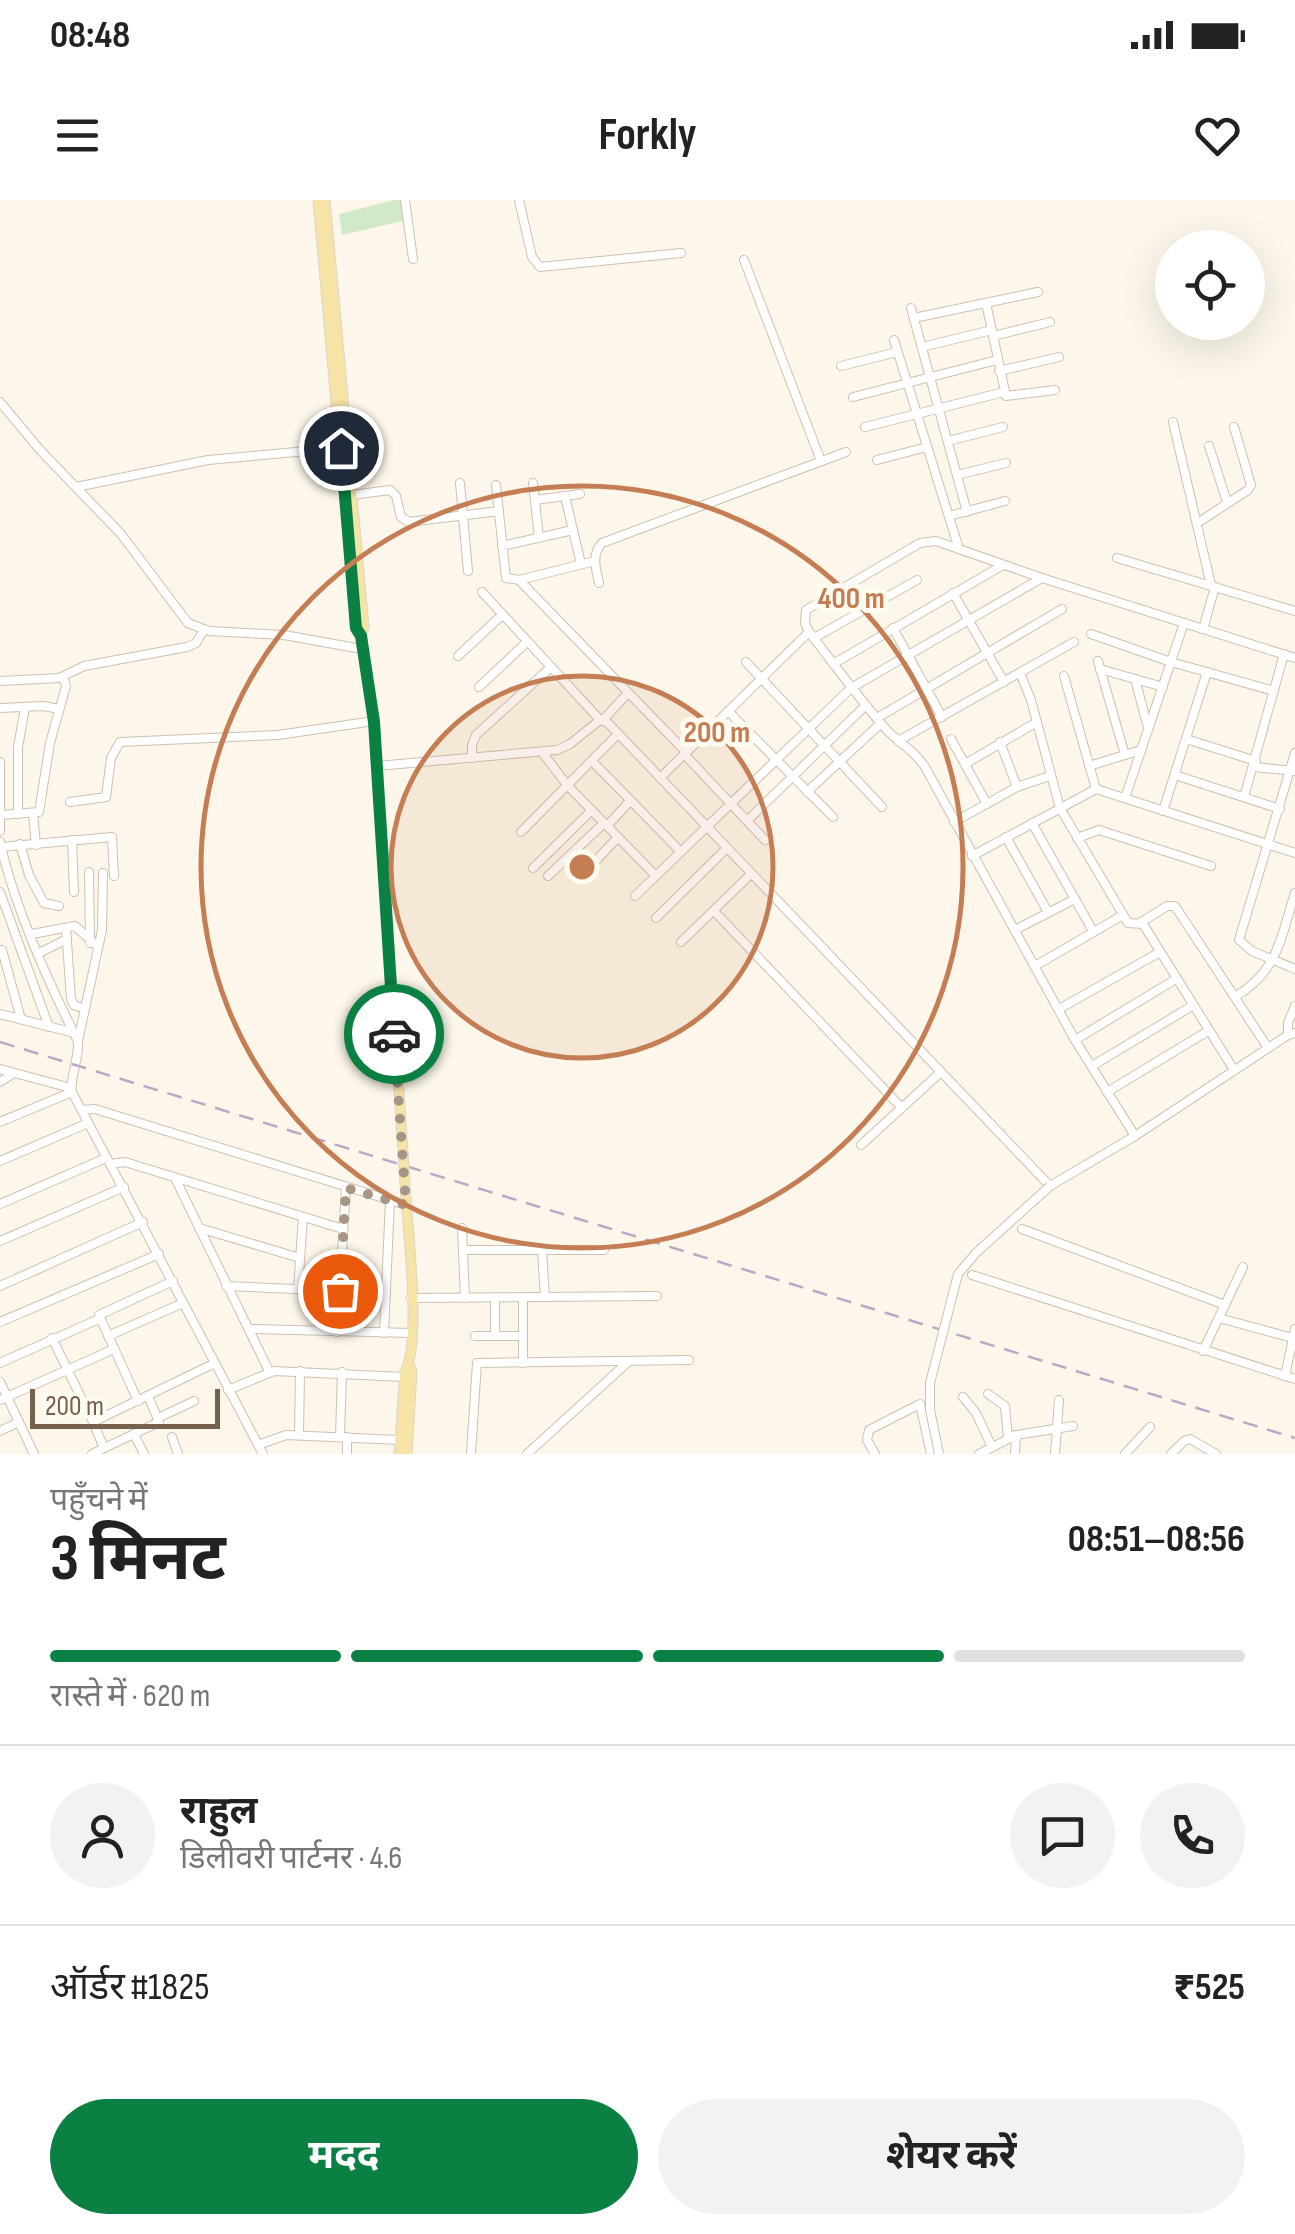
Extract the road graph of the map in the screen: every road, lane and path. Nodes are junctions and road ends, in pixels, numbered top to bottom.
1 (321, 200) edge
2 (405, 200) edge
3 (519, 200) edge
4 (681, 253) dead end
5 (412, 259) dead end
6 (744, 260) dead end
7 (1038, 292) dead end
8 (986, 303) junction
9 (1050, 322) dead end
10 (992, 333) junction
11 (894, 340) dead end
12 (922, 347) junction
13 (897, 352) junction
14 (1058, 357) dead end
15 (997, 360) junction
16 (842, 366) dead end
17 (999, 371) junction
18 (930, 376) junction
19 (907, 382) junction
20 (1055, 390) dead end
21 (1004, 392) junction
22 (853, 396) dead end
23 (0, 402) edge
24 (938, 408) junction
25 (917, 414) junction
26 (1172, 422) dead end
27 (865, 427) dead end
28 (1003, 427) dead end
29 (1234, 427) dead end
30 (948, 441) junction
31 (1208, 446) dead end
32 (927, 447) junction
33 (341, 448) junction
34 (846, 452) dead end
35 (876, 460) dead end
36 (822, 461) junction
37 (1006, 463) dead end
38 (957, 475) junction
39 (460, 483) dead end
40 (533, 483) dead end
41 (496, 485) dead end
42 (76, 487) junction
43 (580, 494) dead end
44 (352, 495) junction
45 (565, 496) junction
46 (535, 500) junction
47 (1005, 501) dead end
48 (1227, 502) junction
49 (499, 511) junction
50 (967, 512) junction
51 (462, 516) junction
52 (949, 516) junction
53 (1199, 522) junction
54 (574, 530) junction
55 (539, 538) junction
56 (502, 546) junction
57 (959, 549) junction
58 (1117, 558) dead end
59 (595, 561) junction
60 (581, 564) junction
61 (1003, 564) junction
62 (468, 571) dead end
63 (1042, 578) junction
64 (519, 580) junction
65 (917, 580) dead end
66 (599, 583) dead end
67 (1213, 586) junction
68 (482, 592) dead end
69 (953, 594) junction
70 (1062, 609) dead end
71 (1295, 611) edge
72 (502, 614) junction
73 (968, 620) junction
74 (1184, 623) junction
75 (893, 628) junction
76 (1203, 629) junction
77 (204, 630) junction
78 (1091, 634) dead end
79 (811, 635) junction
80 (361, 636) junction
81 (528, 642) junction
82 (1074, 642) dead end
83 (362, 649) junction
84 (986, 652) junction
85 (908, 654) junction
86 (1284, 654) junction
87 (458, 656) dead end
88 (1295, 658) edge
89 (746, 662) dead end
90 (1171, 662) junction
91 (833, 664) junction
92 (551, 667) junction
93 (1206, 672) junction
94 (1020, 673) junction
95 (1064, 676) dead end
96 (761, 679) junction
97 (1135, 679) junction
98 (64, 680) junction
99 (0, 681) edge
100 (1004, 682) junction
101 (479, 687) dead end
102 (1163, 687) junction
103 (851, 688) junction
104 (926, 688) junction
105 (1274, 692) junction
106 (627, 694) junction
107 (866, 705) junction
108 (0, 708) edge
109 (24, 708) junction
110 (59, 709) junction
111 (728, 711) junction
112 (942, 718) junction
113 (602, 720) junction
114 (879, 720) junction
115 (374, 722) junction
116 (1036, 722) junction
117 (806, 729) junction
118 (1148, 730) junction
119 (618, 734) junction
120 (950, 739) dead end
121 (1186, 739) junction
122 (898, 741) junction
123 (1000, 742) junction
124 (823, 746) junction
125 (1142, 750) junction
126 (542, 752) junction
127 (685, 753) junction
128 (1295, 753) edge
129 (1124, 755) junction
130 (472, 758) junction
131 (775, 759) junction
132 (592, 761) junction
133 (0, 762) edge
134 (838, 762) junction
135 (965, 764) junction
136 (1255, 764) junction
137 (377, 766) junction
138 (1089, 766) junction
139 (1293, 770) edge
140 (1176, 775) junction
141 (1050, 776) junction
142 (792, 777) junction
143 (660, 778) junction
144 (568, 785) junction
145 (1017, 787) junction
146 (1096, 790) junction
147 (808, 792) junction
148 (1244, 797) junction
149 (1125, 798) junction
150 (630, 801) junction
151 (70, 802) dead end
152 (730, 802) junction
153 (987, 804) junction
154 (882, 807) dead end
155 (1060, 808) junction
156 (1280, 809) junction
157 (592, 810) junction
158 (1163, 811) junction
159 (18, 814) junction
160 (35, 814) junction
161 (1, 815) edge
162 (833, 817) dead end
163 (747, 821) junction
164 (954, 822) junction
165 (1032, 823) junction
166 (606, 824) junction
167 (706, 827) junction
168 (0, 831) edge
169 (521, 832) dead end
170 (618, 837) junction
171 (1006, 838) junction
172 (1077, 838) junction
173 (72, 840) junction
174 (765, 840) dead end
175 (0, 844) edge
176 (28, 845) junction
177 (1270, 846) junction
178 (727, 848) junction
179 (680, 852) junction
180 (1295, 854) edge
181 (972, 856) junction
182 (1211, 866) dead end
183 (533, 868) dead end
184 (588, 868) dead end
185 (88, 872) dead end
186 (103, 873) dead end
187 (751, 874) junction
188 (114, 876) dead end
189 (548, 876) dead end
190 (656, 876) junction
191 (0, 892) edge
192 (74, 892) dead end
193 (1295, 894) edge
194 (635, 896) dead end
195 (1075, 898) junction
196 (59, 906) dead end
197 (714, 912) junction
198 (1048, 912) junction
199 (1123, 914) junction
200 (656, 918) dead end
201 (1140, 923) junction
202 (66, 928) junction
203 (1014, 930) junction
204 (1093, 931) junction
205 (32, 934) junction
206 (67, 939) junction
207 (682, 942) dead end
208 (94, 945) junction
209 (2, 950) edge
210 (1160, 952) junction
211 (39, 953) junction
212 (1274, 959) junction
213 (1034, 966) junction
214 (1295, 970) edge
215 (1176, 979) junction
216 (1235, 997) junction
217 (1192, 1006) junction
218 (1295, 1006) edge
219 (85, 1009) junction
220 (1059, 1009) junction
221 (0, 1014) edge
222 (21, 1020) junction
223 (50, 1027) junction
224 (1208, 1031) junction
225 (70, 1032) junction
226 (1291, 1034) edge
227 (1075, 1040) junction
228 (78, 1041) junction
229 (1268, 1048) junction
230 (1092, 1066) junction
231 (0, 1069) edge
232 (1234, 1070) junction
233 (942, 1072) junction
234 (14, 1073) junction
235 (0, 1082) edge
236 (71, 1090) junction
237 (1107, 1092) junction
238 (902, 1108) junction
239 (82, 1110) junction
240 (0, 1122) edge
241 (88, 1123) junction
242 (1135, 1136) junction
243 (861, 1144) dead end
244 (108, 1161) junction
245 (0, 1162) edge
246 (174, 1178) junction
247 (1050, 1186) junction
248 (124, 1188) junction
249 (346, 1188) junction
250 (390, 1200) junction
251 (0, 1204) edge
252 (406, 1205) junction
253 (302, 1217) junction
254 (143, 1222) junction
255 (198, 1228) junction
256 (462, 1228) dead end
257 (343, 1229) junction
258 (1022, 1229) dead end
259 (0, 1241) edge
260 (463, 1250) junction
261 (542, 1250) junction
262 (604, 1250) dead end
263 (159, 1254) junction
264 (300, 1258) junction
265 (1242, 1267) dead end
266 (972, 1274) dead end
267 (172, 1281) junction
268 (0, 1286) edge
269 (226, 1286) junction
270 (298, 1289) junction
271 (340, 1291) junction
272 (657, 1296) dead end
273 (410, 1298) junction
274 (465, 1298) junction
275 (495, 1298) junction
276 (522, 1298) junction
277 (545, 1298) junction
278 (184, 1304) junction
279 (1225, 1305) junction
280 (99, 1318) junction
281 (1219, 1318) junction
282 (0, 1322) edge
283 (248, 1329) junction
284 (337, 1332) junction
285 (384, 1333) junction
286 (412, 1334) junction
287 (1294, 1334) edge
288 (108, 1336) junction
289 (475, 1336) dead end
290 (495, 1336) junction
291 (523, 1336) junction
292 (52, 1338) junction
293 (114, 1349) junction
294 (1203, 1350) junction
295 (1292, 1353) edge
296 (689, 1360) dead end
297 (628, 1362) junction
298 (0, 1363) edge
299 (523, 1363) junction
300 (214, 1364) junction
301 (409, 1364) junction
302 (68, 1370) junction
303 (270, 1371) junction
304 (300, 1372) junction
305 (342, 1372) junction
306 (404, 1376) junction
307 (1285, 1376) junction
308 (1295, 1379) edge
309 (0, 1382) edge
310 (228, 1390) junction
311 (988, 1394) dead end
312 (148, 1396) junction
313 (963, 1398) dead end
314 (4, 1399) edge
315 (138, 1400) junction
316 (1059, 1400) dead end
317 (194, 1401) dead end
318 (158, 1418) junction
319 (18, 1422) junction
320 (93, 1422) junction
321 (1073, 1426) dead end
322 (1150, 1427) dead end
323 (1059, 1428) junction
324 (0, 1431) edge
325 (134, 1434) junction
326 (298, 1435) junction
327 (1012, 1436) junction
328 (172, 1437) dead end
329 (344, 1437) junction
330 (400, 1440) junction
331 (991, 1445) junction
332 (104, 1448) junction
333 (260, 1450) edge
334 (873, 1450) edge
335 (34, 1454) edge
336 (92, 1454) edge
337 (144, 1454) edge
338 (178, 1454) edge
339 (347, 1454) edge
340 (399, 1454) edge
341 (407, 1454) edge
342 (471, 1454) edge
343 (527, 1454) edge
344 (860, 1454) edge
345 (935, 1454) edge
346 (979, 1454) edge
347 (1016, 1454) edge
348 (1054, 1454) edge
349 (1125, 1454) edge
350 (1171, 1454) edge
351 (1216, 1454) edge

1 - 33 main road
1 - 44 main road
2 - 5 street
3 - 4 street
6 - 36 street
7 - 8 street
8 - 10 street
8 - 12 street
9 - 10 street
10 - 12 street
10 - 15 street
11 - 13 street
12 - 18 street
13 - 16 street
13 - 19 street
14 - 17 street
15 - 17 street
15 - 18 street
17 - 21 street
18 - 19 street
18 - 24 street
19 - 22 street
19 - 25 street
20 - 21 street
21 - 24 street
23 - 42 street
24 - 25 street
24 - 30 street
25 - 27 street
25 - 32 street
26 - 53 street
28 - 30 street
29 - 48 street
30 - 38 street
31 - 48 street
32 - 35 street
32 - 52 street
33 - 42 street
33 - 80 main road
34 - 36 street
36 - 59 street
37 - 38 street
38 - 50 street
39 - 51 street
40 - 46 street
41 - 49 street
42 - 77 street
43 - 45 street
44 - 51 street
44 - 80 main road
45 - 46 street
45 - 54 street
46 - 55 street
47 - 50 street
48 - 53 street
49 - 51 street
49 - 56 street
50 - 52 street
51 - 62 street
52 - 57 street
53 - 67 street
54 - 55 street
54 - 60 street
55 - 56 street
56 - 64 street
57 - 61 street
57 - 79 street
58 - 67 street
59 - 60 street
59 - 66 street
60 - 64 street
61 - 63 street
61 - 69 street
63 - 73 street
63 - 74 street
64 - 106 street
65 - 79 street
67 - 71 street
67 - 76 street
68 - 72 street
69 - 73 street
69 - 75 street
70 - 84 street
72 - 81 street
72 - 87 street
73 - 84 street
73 - 85 street
74 - 76 street
74 - 90 street
75 - 85 street
75 - 91 street
76 - 86 street
77 - 83 street
77 - 98 street
78 - 90 street
79 - 91 street
79 - 96 street
80 - 83 main road
81 - 92 street
81 - 101 street
82 - 94 street
83 - 115 main road
84 - 100 street
84 - 104 street
85 - 103 street
85 - 104 street
86 - 88 street
86 - 105 street
89 - 96 street
90 - 93 street
90 - 102 street
91 - 103 street
92 - 113 street
92 - 130 street
93 - 105 street
93 - 121 street
94 - 100 street
94 - 116 street
95 - 138 street
96 - 111 street
96 - 117 street
97 - 102 street
97 - 118 street
97 - 129 street
98 - 99 street
98 - 110 street
100 - 112 street
102 - 118 street
103 - 107 street
103 - 117 street
104 - 112 street
104 - 114 street
105 - 136 street
106 - 113 street
106 - 127 street
107 - 114 street
107 - 124 street
108 - 109 street
109 - 110 street
109 - 159 street
110 - 160 street
111 - 127 street
111 - 131 street
112 - 122 street
113 - 119 street
113 - 126 street
114 - 122 street
114 - 134 street
115 - 137 main road
115 - 151 street
116 - 123 street
116 - 141 street
117 - 124 street
117 - 131 street
118 - 125 street
119 - 132 street
119 - 143 street
120 - 135 street
121 - 136 street
121 - 140 street
122 - 164 street
123 - 135 street
123 - 145 street
124 - 134 street
124 - 142 street
125 - 129 street
125 - 149 street
126 - 130 street
126 - 144 street
127 - 143 street
127 - 152 street
128 - 139 street
129 - 138 street
130 - 137 street
131 - 142 street
131 - 152 street
132 - 144 street
132 - 150 street
133 - 161 street
134 - 147 street
134 - 154 street
135 - 153 street
136 - 139 street
136 - 148 street
137 - 252 main road, bridge
138 - 146 street
139 - 156 street
140 - 148 street
140 - 158 street
141 - 145 street
141 - 155 street
142 - 147 street
142 - 163 street
143 - 167 street
144 - 157 street
144 - 169 street
145 - 153 street
146 - 149 street
146 - 155 street
147 - 162 street
148 - 156 street
149 - 158 street
150 - 166 street
150 - 179 street
152 - 163 street
152 - 167 street
153 - 164 street
155 - 165 street
155 - 172 street
156 - 177 street
157 - 166 street
157 - 183 street
158 - 177 street
159 - 160 street
159 - 161 street
160 - 176 street
161 - 168 street
163 - 174 street
164 - 181 street
165 - 171 street
165 - 195 street
166 - 170 street
166 - 189 street
167 - 178 street
167 - 179 street
170 - 184 street
170 - 190 street
171 - 181 street
171 - 198 street
172 - 182 street
172 - 199 street
173 - 176 street
173 - 188 street
173 - 192 street
175 - 176 street
175 - 205 street
176 - 196 street
177 - 180 street
177 - 212 street
178 - 187 street
178 - 200 street
179 - 190 street
181 - 203 street
185 - 208 street
186 - 208 street
187 - 197 street
187 - 233 street
190 - 194 street
191 - 223 street
193 - 212 street
195 - 198 street
195 - 204 street
197 - 207 street
197 - 238 street
198 - 203 street
199 - 201 street
199 - 204 street
201 - 210 street
201 - 216 street
202 - 205 street
202 - 206 street
202 - 208 street
203 - 213 street
204 - 213 street
205 - 211 street
206 - 211 street
206 - 219 street
208 - 219 street
209 - 222 street
210 - 215 street
210 - 220 street
211 - 225 street
212 - 214 street
212 - 216 street
213 - 220 street
215 - 217 street
215 - 227 street
216 - 229 street
217 - 224 street
217 - 230 street
218 - 226 street
219 - 228 street
220 - 227 street
221 - 222 street
222 - 223 street
223 - 225 street
224 - 232 street
224 - 237 street
225 - 228 street
226 - 229 street
227 - 230 street
228 - 236 street
229 - 232 street
230 - 237 street
231 - 234 street
232 - 242 street
233 - 238 street
233 - 247 street
234 - 235 street
234 - 236 street
236 - 239 street
236 - 240 street
237 - 242 street
238 - 243 street
239 - 241 street
239 - 249 street
241 - 244 street
241 - 245 street
242 - 247 street
244 - 246 street
244 - 248 street
244 - 251 street
246 - 253 street
246 - 255 street
247 - 345 street, bridge
248 - 254 street
248 - 259 street
249 - 250 street
249 - 257 street
250 - 252 street
250 - 285 street
252 - 273 main road
253 - 257 street
253 - 264 street
254 - 263 street
254 - 268 street
255 - 264 street
255 - 269 street
256 - 260 street
257 - 271 street
258 - 279 street
260 - 261 street
260 - 274 street
261 - 262 street
261 - 277 street
263 - 267 street
263 - 282 street
264 - 270 street
265 - 279 street
266 - 294 street
267 - 278 street
267 - 280 street
269 - 270 street
269 - 283 street
270 - 271 street
271 - 284 street
272 - 277 street
273 - 274 street
273 - 286 main road
274 - 275 street
275 - 276 street
275 - 290 street
276 - 277 street
276 - 291 street
278 - 288 street
278 - 300 street
279 - 281 street
280 - 288 street
280 - 292 street
281 - 287 street
281 - 294 street
283 - 284 street
283 - 303 street
284 - 285 street
285 - 286 street
286 - 301 main road
287 - 295 street
288 - 293 street
289 - 290 street
290 - 291 street
291 - 299 street
292 - 298 street
292 - 302 street
293 - 302 street
293 - 315 street
294 - 307 street
295 - 307 street
296 - 297 street
297 - 299 street
297 - 343 street
299 - 342 street
300 - 310 street
300 - 312 street
301 - 306 main road
301 - 341 main road
302 - 314 street
302 - 320 street
303 - 304 street
303 - 310 street
304 - 305 street
304 - 326 street
305 - 306 street
305 - 329 street
306 - 330 main road
307 - 308 street
309 - 314 street
310 - 333 street
311 - 327 street
312 - 315 street
312 - 318 street
313 - 331 street
314 - 319 street
315 - 320 street
316 - 323 street
317 - 318 street
318 - 325 street
319 - 324 street
319 - 335 street
320 - 332 street
321 - 323 street
322 - 349 street
323 - 327 street
323 - 348 street
325 - 332 street
325 - 337 street
326 - 329 street
326 - 333 street
327 - 331 street
327 - 347 street
328 - 338 street
329 - 330 street
329 - 339 street
330 - 340 main road
331 - 346 street
332 - 336 street
334 - 344 street
334 - 345 street
350 - 351 street

